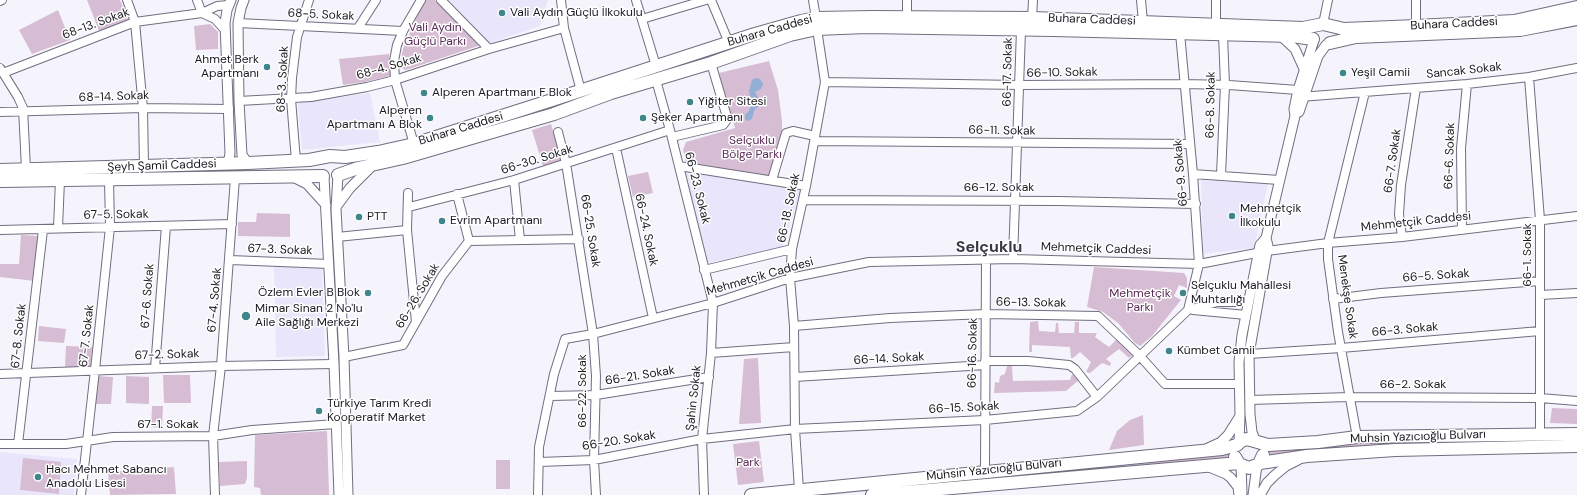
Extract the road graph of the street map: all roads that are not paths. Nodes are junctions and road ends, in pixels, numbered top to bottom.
1 (127, 0) edge
2 (197, 0) edge
3 (310, 0) edge
4 (376, 0) edge
5 (421, 0) edge
6 (441, 0) edge
7 (561, 0) edge
8 (636, 0) edge
9 (706, 0) edge
10 (711, 0) edge
11 (813, 0) edge
12 (907, 0) edge
13 (1033, 0) edge
14 (1141, 0) edge
15 (1216, 0) edge
16 (1328, 0) edge
17 (1416, 0) edge
18 (230, 3) edge
19 (243, 4) edge
20 (1577, 7) edge
21 (202, 13) junction
22 (907, 17) junction
23 (1032, 18) junction
24 (642, 19) junction
25 (1577, 19) edge
26 (136, 22) junction
27 (1143, 22) junction
28 (817, 24) junction
29 (1323, 25) junction
30 (300, 26) junction
31 (1416, 26) junction
32 (238, 27) junction
33 (358, 28) junction
34 (564, 28) junction
35 (225, 30) junction
36 (1021, 30) junction
37 (1220, 30) junction
38 (403, 31) junction
39 (1180, 33) junction
40 (1282, 36) junction
41 (1314, 40) junction
42 (729, 42) junction
43 (1328, 44) junction
44 (489, 49) junction
45 (711, 63) junction
46 (656, 66) junction
47 (1577, 68) edge
48 (1, 71) edge
49 (1305, 71) junction
50 (1529, 77) junction
51 (395, 80) junction
52 (656, 80) junction
53 (825, 82) junction
54 (1184, 84) junction
55 (1468, 84) junction
56 (1020, 85) junction
57 (1224, 85) junction
58 (1416, 88) junction
59 (580, 91) junction
60 (1365, 92) junction
61 (1300, 95) junction
62 (291, 99) junction
63 (239, 101) junction
64 (143, 108) junction
65 (229, 109) junction
66 (0, 112) edge
67 (24, 112) junction
68 (558, 132) dead end
69 (671, 133) junction
70 (815, 139) junction
71 (414, 144) junction
72 (1018, 144) junction
73 (1190, 144) junction
74 (616, 148) junction
75 (329, 157) junction
76 (296, 161) junction
77 (248, 163) junction
78 (566, 163) junction
79 (225, 164) junction
80 (373, 165) junction
81 (679, 166) junction
82 (144, 167) junction
83 (0, 170) edge
84 (26, 170) junction
85 (1193, 174) junction
86 (338, 175) junction
87 (1222, 175) junction
88 (324, 176) junction
89 (291, 177) junction
90 (234, 178) junction
91 (109, 179) junction
92 (0, 180) edge
93 (60, 180) junction
94 (514, 180) junction
95 (772, 180) junction
96 (1279, 180) junction
97 (806, 186) junction
98 (408, 193) dead end
99 (456, 194) junction
100 (803, 200) junction
101 (1016, 200) junction
102 (1196, 204) junction
103 (326, 205) junction
104 (409, 207) junction
105 (336, 208) junction
106 (1577, 216) edge
107 (1540, 220) junction
108 (232, 224) junction
109 (166, 226) junction
110 (110, 227) junction
111 (58, 228) junction
112 (0, 230) edge
113 (43, 230) junction
114 (407, 230) junction
115 (1462, 230) junction
116 (337, 237) junction
117 (1402, 237) junction
118 (579, 239) junction
119 (520, 240) junction
120 (469, 241) junction
121 (1328, 243) junction
122 (792, 250) junction
123 (1263, 251) junction
124 (986, 259) junction
125 (1013, 259) junction
126 (230, 260) junction
127 (329, 264) junction
128 (1199, 264) junction
129 (704, 270) junction
130 (790, 278) junction
131 (1540, 281) junction
132 (1577, 293) edge
133 (1540, 295) junction
134 (1333, 299) junction
135 (1249, 302) junction
136 (713, 303) junction
137 (1188, 310) junction
138 (986, 314) junction
139 (1246, 315) junction
140 (653, 318) junction
141 (416, 322) junction
142 (794, 326) junction
143 (1540, 331) junction
144 (594, 334) junction
145 (794, 347) junction
146 (1341, 348) junction
147 (711, 353) junction
148 (1249, 354) junction
149 (1139, 355) junction
150 (344, 357) junction
151 (985, 363) junction
152 (334, 364) junction
153 (222, 366) junction
154 (156, 368) junction
155 (95, 370) junction
156 (27, 373) junction
157 (0, 374) edge
158 (795, 377) junction
159 (709, 378) junction
160 (1239, 384) junction
161 (596, 395) junction
162 (550, 396) junction
163 (1097, 397) junction
164 (1350, 397) junction
165 (1540, 398) junction
166 (1250, 400) junction
167 (1577, 401) edge
168 (1240, 415) junction
169 (985, 420) junction
170 (336, 424) junction
171 (795, 429) junction
172 (1540, 434) junction
173 (1577, 434) edge
174 (213, 436) junction
175 (1357, 437) junction
176 (702, 439) junction
177 (87, 440) junction
178 (1257, 442) junction
179 (0, 444) edge
180 (18, 444) junction
181 (1238, 444) junction
182 (1577, 446) edge
183 (1200, 450) junction
184 (1307, 456) junction
185 (594, 460) junction
186 (539, 462) junction
187 (1240, 464) junction
188 (1258, 464) junction
189 (1204, 466) junction
190 (985, 471) junction
191 (799, 490) junction
192 (81, 495) edge
193 (215, 495) edge
194 (339, 495) edge
195 (348, 495) edge
196 (538, 495) edge
197 (596, 495) edge
198 (704, 495) edge
199 (751, 495) edge
200 (872, 495) edge
201 (1240, 495) edge
202 (1253, 495) edge
203 (1260, 495) edge

1 - 26 street
2 - 21 street
3 - 30 street, 68-3. Sokak
4 - 33 street
5 - 38 street
6 - 44 street
7 - 34 street
8 - 24 street
9 - 24 street
10 - 42 street
11 - 28 street, 66-18. Sokak
12 - 22 street
13 - 23 street
14 - 27 street
15 - 37 street, 66-8. Sokak
16 - 29 street
17 - 31 street
18 - 19 street
18 - 21 street, 68-13. Sokak
18 - 35 street
19 - 32 street
20 - 31 main road, Buhara Caddesi
21 - 26 street, 68-13. Sokak
21 - 35 street
22 - 23 main road, Buhara Caddesi
22 - 28 main road, Buhara Caddesi
23 - 27 main road, Buhara Caddesi
24 - 46 street
25 - 43 main road, Buhara Caddesi
26 - 48 street, 68-13. Sokak
26 - 64 street
27 - 37 main road, Buhara Caddesi
28 - 36 main road, Buhara Caddesi
28 - 42 main road, Buhara Caddesi
28 - 45 main road, Buhara Caddesi
28 - 53 street, 66-18. Sokak
29 - 31 main road, Buhara Caddesi
29 - 37 main road, Buhara Caddesi
29 - 41 main road
29 - 43 main road
30 - 32 street, 68-5. Sokak
30 - 33 street, 68-5. Sokak
30 - 62 street, 68-3. Sokak
32 - 35 street
32 - 63 street
33 - 38 street, 68-5. Sokak
34 - 44 street, 68-4. Sokak
34 - 59 street
35 - 65 street
36 - 39 main road, Buhara Caddesi
36 - 56 street, 66-17. Sokak
37 - 39 main road, Buhara Caddesi
37 - 40 main road, Buhara Caddesi
37 - 57 street, 66-8. Sokak
38 - 51 street
39 - 54 street, 66-9. Sokak
40 - 41 main road, Buhara Caddesi
40 - 49 street
41 - 43 main road
41 - 49 street
42 - 46 main road, Buhara Caddesi
43 - 61 street
44 - 51 street, 68-4. Sokak
45 - 52 main road, Buhara Caddesi
45 - 69 street, 66-30. Sokak
46 - 59 main road, Buhara Caddesi
47 - 50 street, Sancak Sokak
48 - 67 street
49 - 61 street
50 - 55 street, Sancak Sokak
50 - 107 street, 66-1. Sokak
51 - 62 street, 68-4. Sokak
51 - 71 street
52 - 69 street, 66-23. Sokak
52 - 80 main road, Buhara Caddesi
53 - 56 street, 66-10. Sokak
53 - 70 street, 66-18. Sokak
54 - 56 street, 66-10. Sokak
54 - 57 street, 66-10. Sokak
54 - 73 street, 66-9. Sokak
55 - 58 street, Sancak Sokak
55 - 115 street, 66-6. Sokak
56 - 72 street, 66-17. Sokak
57 - 61 street, 66-10. Sokak
57 - 87 street, 66-8. Sokak
58 - 60 street, Sancak Sokak
58 - 117 street, 66-7. Sokak
59 - 71 main road, Buhara Caddesi
60 - 61 street, Sancak Sokak
60 - 121 street, Menekşe Sokak
61 - 96 street
62 - 63 street, 68-4. Sokak
62 - 76 street, 68-3. Sokak
63 - 77 street
64 - 65 street, 68-14. Sokak
64 - 67 street, 68-14. Sokak
64 - 82 street
65 - 79 street
66 - 67 street, 68-14. Sokak
67 - 84 street
68 - 78 street, 66-25. Sokak
69 - 74 street, 66-30. Sokak
69 - 81 street, 66-23. Sokak
70 - 72 street, 66-11. Sokak
70 - 95 street, 66-11. Sokak
70 - 97 street, 66-18. Sokak
71 - 75 main road, Buhara Caddesi
72 - 73 street, 66-11. Sokak
72 - 101 street, 66-17. Sokak
73 - 85 street, 66-9. Sokak
74 - 78 street, 66-30. Sokak
74 - 140 street, 66-24. Sokak
75 - 76 main road, Şeyh Şamil Caddesi
75 - 86 main road
75 - 88 main road
76 - 77 main road, Şeyh Şamil Caddesi
77 - 79 main road, Şeyh Şamil Caddesi
78 - 94 street, 66-30. Sokak
78 - 118 street, 66-25. Sokak
79 - 82 main road, Şeyh Şamil Caddesi
80 - 86 main road, Buhara Caddesi
80 - 105 street
81 - 95 street
81 - 129 street, 66-23. Sokak
82 - 84 main road, Şeyh Şamil Caddesi
83 - 84 main road, Şeyh Şamil Caddesi
85 - 87 street
85 - 102 street, 66-9. Sokak
86 - 88 main road
86 - 105 street
87 - 96 street
88 - 89 main road, Şeyh Şamil Caddesi
88 - 103 street
89 - 90 main road, Şeyh Şamil Caddesi
89 - 103 street
90 - 91 main road, Şeyh Şamil Caddesi
90 - 108 street, 67-4. Sokak
91 - 93 main road, Şeyh Şamil Caddesi
91 - 110 street, 67-7. Sokak
92 - 93 main road, Şeyh Şamil Caddesi
93 - 111 street
94 - 99 street, 66-30. Sokak
94 - 119 street
95 - 97 street
96 - 123 street
97 - 100 street, 66-18. Sokak
98 - 104 street
99 - 104 street, 66-30. Sokak
99 - 120 street
100 - 101 street, 66-12. Sokak
100 - 122 street, 66-18. Sokak
101 - 102 street, 66-12. Sokak
101 - 125 street, 66-17. Sokak
102 - 128 street, 66-9. Sokak
103 - 127 street
104 - 114 street
105 - 116 street
106 - 107 street, Mehmetçik Caddesi
107 - 115 street, Mehmetçik Caddesi
107 - 131 street, 66-1. Sokak
108 - 109 street, 67-5. Sokak
108 - 126 street, 67-4. Sokak
109 - 110 street, 67-5. Sokak
109 - 154 street, 67-6. Sokak
110 - 111 street, 67-5. Sokak
110 - 155 street, 67-7. Sokak
111 - 113 street, 67-5. Sokak
112 - 113 street, 67-5. Sokak
113 - 156 street, 67-8. Sokak
114 - 116 street
114 - 141 street
115 - 117 street, Mehmetçik Caddesi
116 - 150 street
117 - 121 street, Mehmetçik Caddesi
118 - 119 street
118 - 144 street, 66-25. Sokak
119 - 120 street
120 - 141 street, 66-26. Sokak
121 - 123 street, Mehmetçik Caddesi
121 - 134 street, Menekşe Sokak
122 - 129 street
122 - 130 street, 66-18. Sokak
123 - 128 street, Mehmetçik Caddesi
123 - 135 street
123 - 148 street
124 - 125 street, Mehmetçik Caddesi
124 - 130 street, Mehmetçik Caddesi
124 - 138 street, 66-16. Sokak
125 - 128 street, Mehmetçik Caddesi
126 - 127 street, 67-3. Sokak
126 - 153 street, 67-4. Sokak
127 - 152 street
128 - 137 street, 66-9. Sokak
129 - 136 street, 66-23. Sokak
130 - 136 street, Mehmetçik Caddesi
130 - 142 street, 66-18. Sokak
131 - 133 street, 66-1. Sokak
131 - 134 street, 66-5. Sokak
132 - 133 street
133 - 143 street, 66-1. Sokak
134 - 146 street, Menekşe Sokak
135 - 137 street
135 - 139 street
136 - 140 street, Mehmetçik Caddesi
136 - 147 street, Şahin Sokak
137 - 139 street
137 - 149 street, 66-15. Sokak
138 - 142 street, 66-13. Sokak
138 - 149 street, 66-13. Sokak
138 - 151 street, 66-16. Sokak
139 - 160 street
140 - 144 street, Mehmetçik Caddesi
141 - 150 street, 66-26. Sokak
142 - 145 street, 66-18. Sokak
143 - 146 street, 66-3. Sokak
143 - 165 street, 66-1. Sokak
144 - 161 street, 66-22. Sokak
144 - 162 street, Mehmetçik Caddesi
145 - 147 street
145 - 158 street, 66-18. Sokak
146 - 148 street, 66-3. Sokak
146 - 164 street, Menekşe Sokak
147 - 159 street, Şahin Sokak
148 - 166 street
149 - 160 street, 66-13. Sokak
149 - 163 street, 66-15. Sokak
150 - 195 street
151 - 158 street, 66-14. Sokak
151 - 163 street, 66-14. Sokak
151 - 169 street, 66-16. Sokak
152 - 153 street, 67-2. Sokak
152 - 170 street
153 - 154 street, 67-2. Sokak
153 - 174 street, 67-4. Sokak
154 - 155 street, 67-2. Sokak
155 - 156 street, 67-2. Sokak
155 - 177 street, 67-7. Sokak
156 - 157 street, 67-2. Sokak
156 - 180 street, 67-8. Sokak
158 - 171 street, 66-18. Sokak
159 - 161 street, 66-21. Sokak
159 - 176 street, Şahin Sokak
160 - 168 street
161 - 162 street, 66-21. Sokak
161 - 185 street, 66-22. Sokak
162 - 186 street, Mehmetçik Caddesi
163 - 169 street, 66-15. Sokak
164 - 165 street, 66-2. Sokak
164 - 166 street, 66-2. Sokak
164 - 175 street, Menekşe Sokak
165 - 167 street, 66-2. Sokak
165 - 172 street, 66-1. Sokak
166 - 178 street
168 - 181 street
168 - 183 street
169 - 171 street, 66-15. Sokak
169 - 190 street, 66-16. Sokak
170 - 174 street, 67-1. Sokak
170 - 194 street
171 - 176 street, 66-15. Sokak
171 - 191 street, 66-18. Sokak
172 - 173 main road, Muhsin Yazıcıoğlu Bulvarı
172 - 175 main road, Muhsin Yazıcıoğlu Bulvarı
174 - 177 street, 67-1. Sokak
174 - 193 street, 67-4. Sokak
175 - 178 main road, Muhsin Yazıcıoğlu Bulvarı
176 - 185 street, 66-20. Sokak
176 - 198 street, Şahin Sokak
177 - 180 street, 67-1. Sokak
177 - 192 street, 67-7. Sokak
178 - 181 main road, Muhsin Yazıcıoğlu Bulvarı
178 - 188 main road
179 - 180 street, 67-1. Sokak
181 - 183 main road, Muhsin Yazıcıoğlu Bulvarı
181 - 187 main road
182 - 184 main road, Muhsin Yazıcıoğlu Bulvarı
183 - 190 main road, Muhsin Yazıcıoğlu Bulvarı
184 - 188 main road, Muhsin Yazıcıoğlu Bulvarı
184 - 203 street
185 - 186 street, 66-20. Sokak
185 - 197 street, 66-22. Sokak
186 - 196 street, Mehmetçik Caddesi
187 - 188 main road, Muhsin Yazıcıoğlu Bulvarı
187 - 189 main road, Muhsin Yazıcıoğlu Bulvarı
187 - 201 street
188 - 202 street
189 - 200 main road, Muhsin Yazıcıoğlu Bulvarı
189 - 201 street
190 - 191 main road, Muhsin Yazıcıoğlu Bulvarı
191 - 199 main road, Muhsin Yazıcıoğlu Bulvarı

